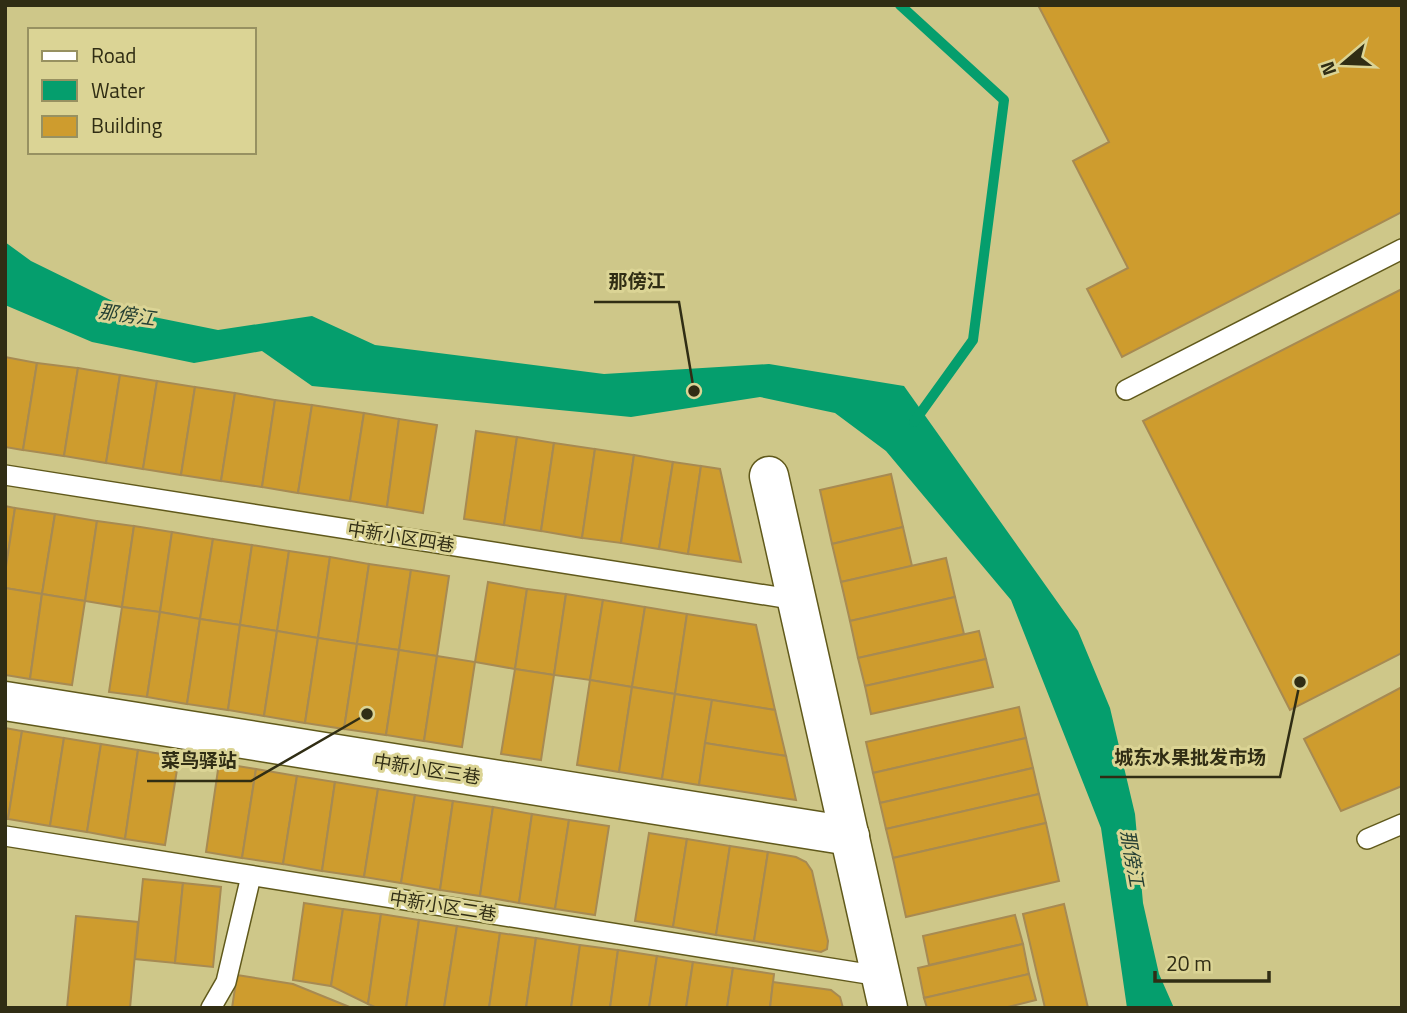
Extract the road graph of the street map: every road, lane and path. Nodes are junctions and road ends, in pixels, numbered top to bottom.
1 (1402, 249) edge
2 (1126, 390) dead end
3 (5, 475) edge
4 (769, 476) dead end
5 (797, 600) junction
6 (5, 701) edge
7 (1402, 824) edge
8 (5, 836) edge
9 (850, 836) junction
10 (1367, 839) dead end
11 (251, 876) junction
12 (884, 992) edge
13 (211, 1008) edge

1 - 2 lane
3 - 5 lane, 中新小区四巷
4 - 5 street
5 - 9 street
6 - 9 street, 中新小区三巷
7 - 10 lane
8 - 11 lane, 中新小区二巷
9 - 12 street
11 - 12 lane, 中新小区二巷
11 - 13 lane

